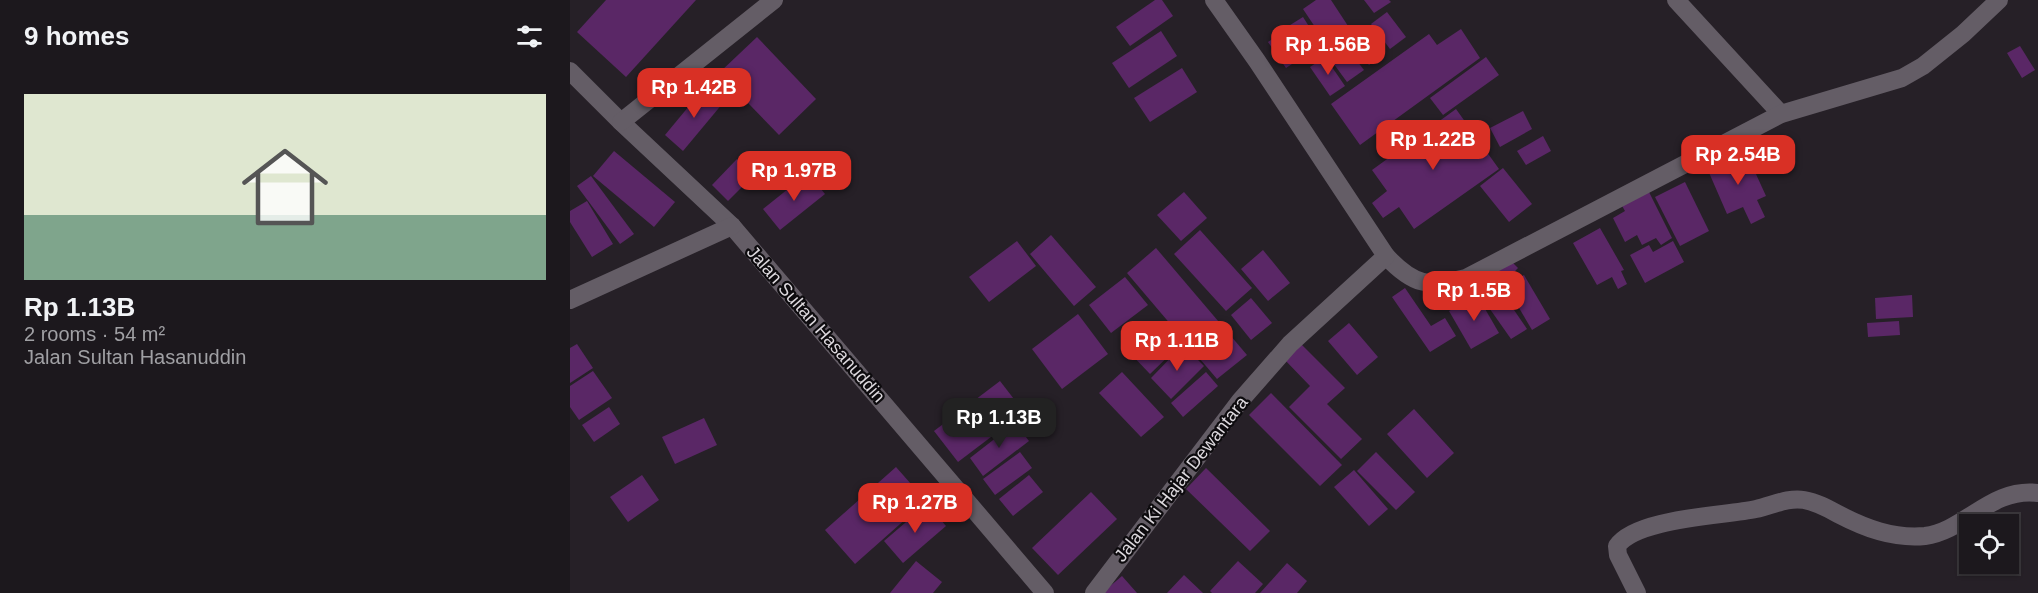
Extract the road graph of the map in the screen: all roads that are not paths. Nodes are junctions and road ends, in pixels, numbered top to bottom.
1 (774, 0) edge
2 (1214, 0) edge
3 (1676, 0) edge
4 (1999, 0) edge
5 (570, 70) edge
6 (1781, 114) junction
7 (621, 122) junction
8 (732, 226) junction
9 (1386, 256) junction
10 (570, 300) edge
11 (2038, 493) edge
12 (1045, 593) edge
13 (1094, 593) edge
14 (1637, 593) edge

1 - 7 street
2 - 9 street
3 - 6 street
4 - 6 street
5 - 7 street, Jalan Sultan Hasanuddin
6 - 9 street
7 - 8 street, Jalan Sultan Hasanuddin
8 - 10 street
8 - 12 street, Jalan Sultan Hasanuddin
9 - 13 street, Jalan Ki Hajar Dewantara
11 - 14 street

